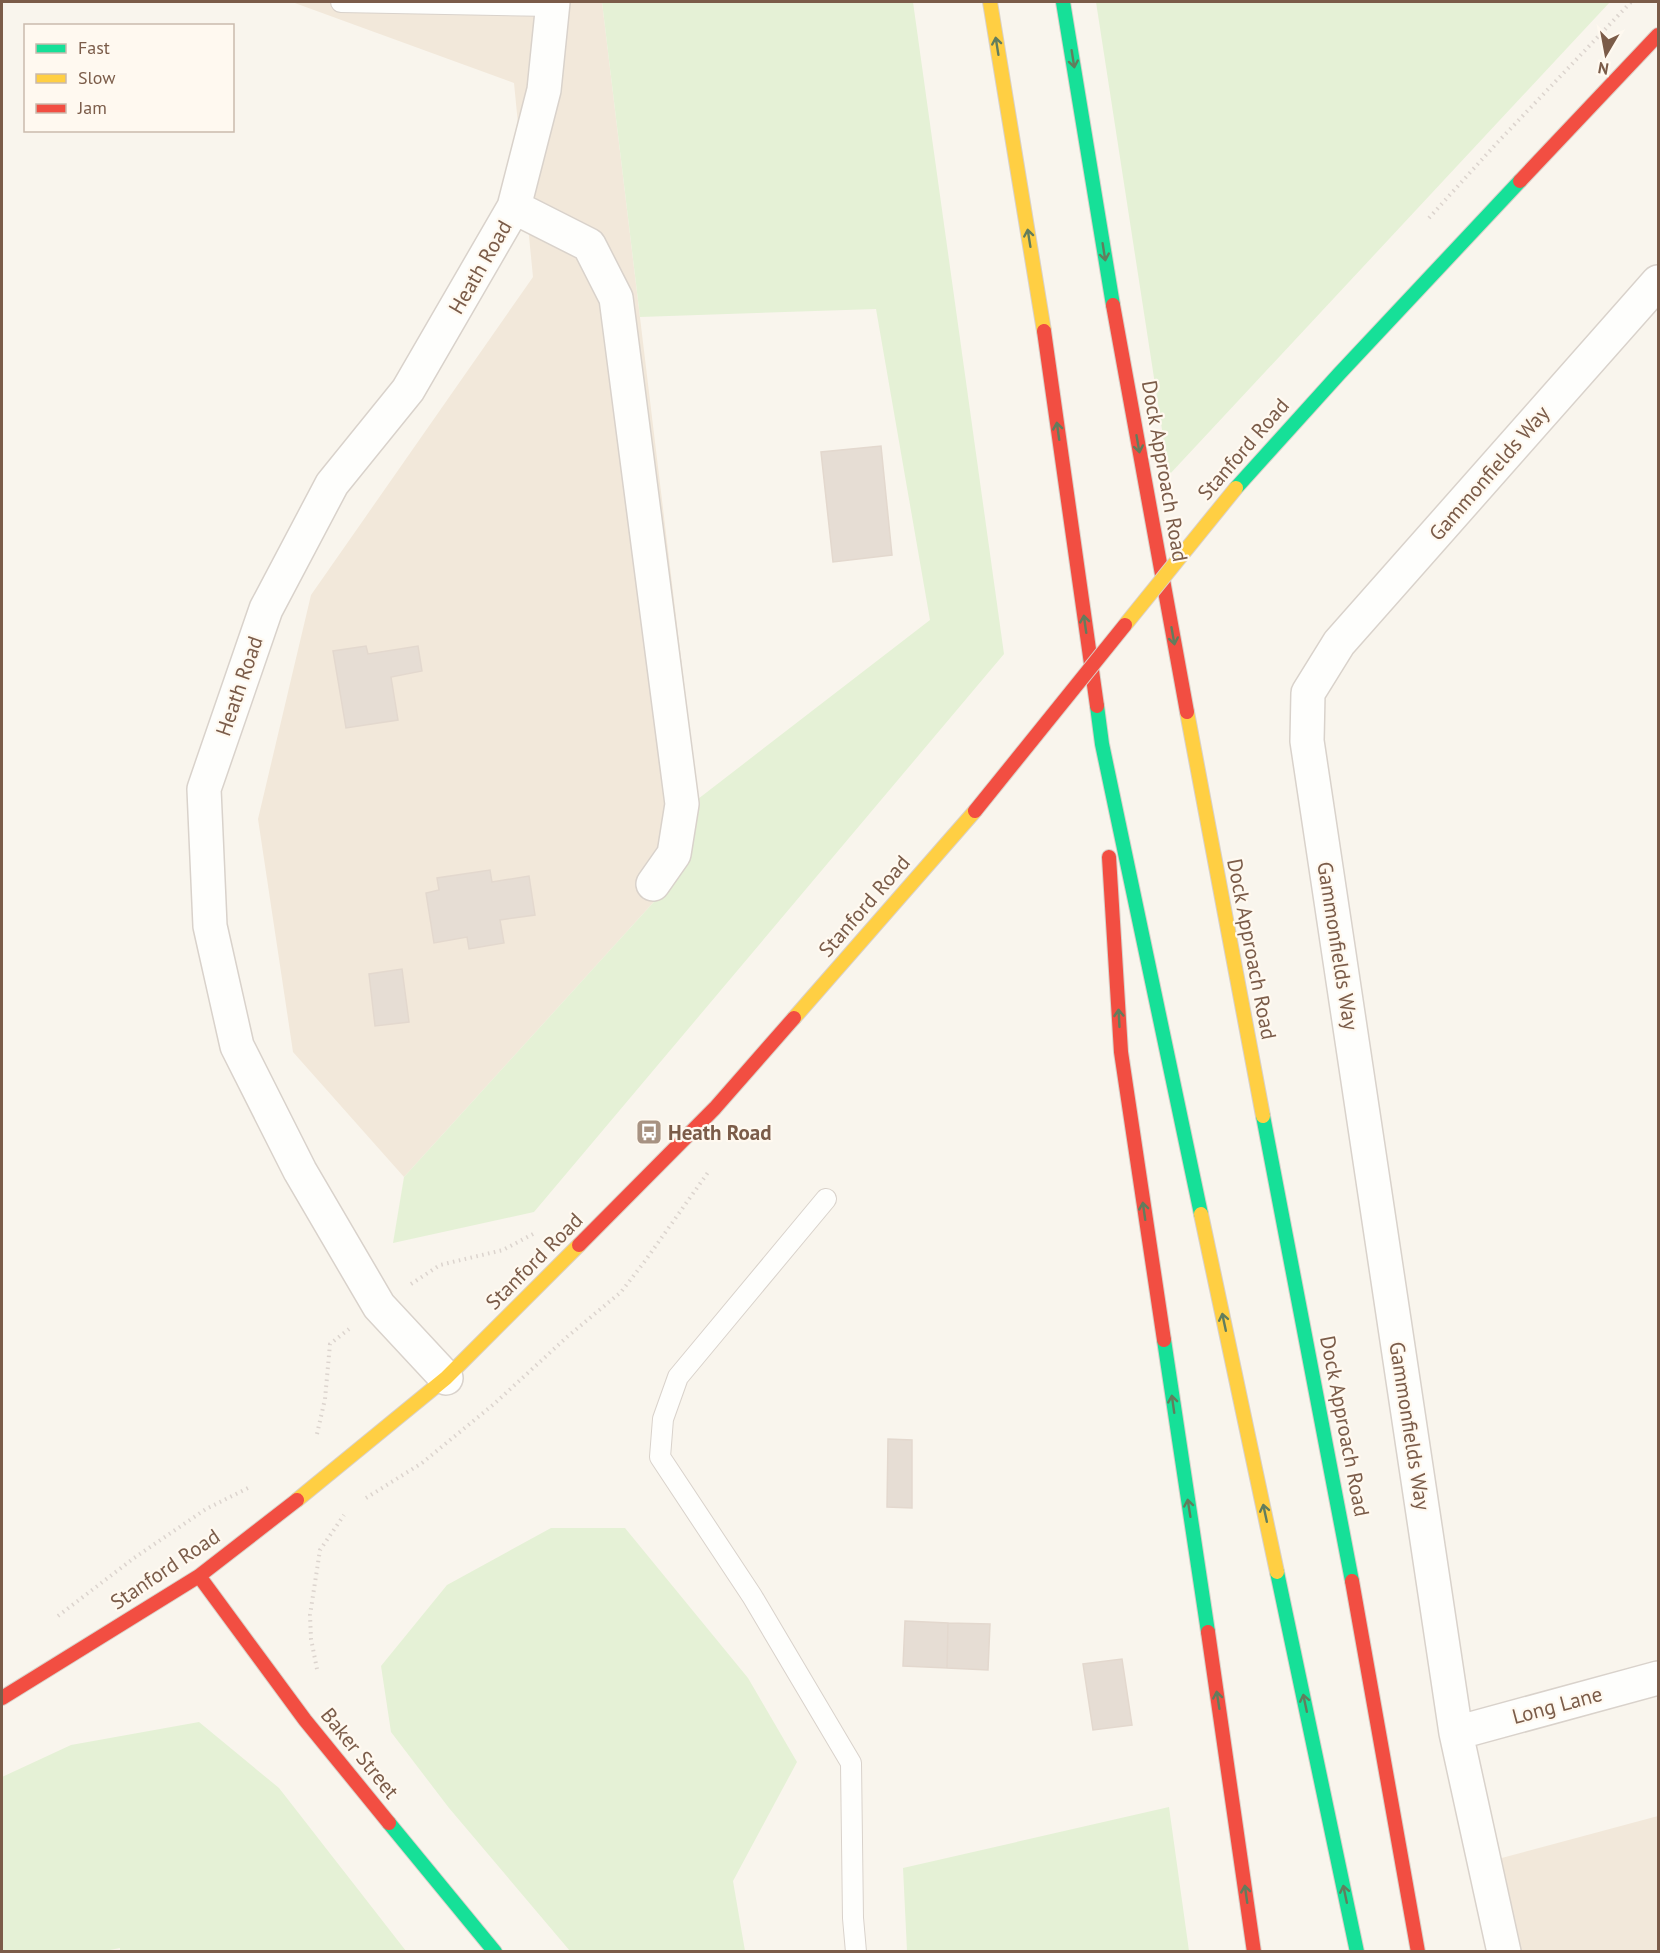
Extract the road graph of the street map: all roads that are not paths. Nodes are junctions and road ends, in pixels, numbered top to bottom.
1 (341, 2) edge
2 (990, 2) edge
3 (1063, 2) edge
4 (553, 4) edge
5 (1659, 34) edge
6 (514, 207) junction
7 (1659, 282) edge
8 (1102, 744) junction
9 (653, 884) dead end
10 (826, 1199) dead end
11 (446, 1378) junction
12 (199, 1576) junction
13 (1659, 1678) edge
14 (2, 1698) edge
15 (1456, 1733) junction
16 (495, 1952) edge
17 (856, 1952) edge
18 (1254, 1952) edge
19 (1358, 1952) edge
20 (1420, 1952) edge
21 (1504, 1952) edge

1 - 4 lane
8 -> 2 main road
3 -> 20 main road, Dock Approach Road
4 - 6 street, Heath Road
5 - 11 main road, Stanford Road, bridge
6 - 9 street
6 - 11 street, Heath Road
7 - 15 street, Gammonfields Way
18 -> 8 main road
19 -> 8 main road
10 - 17 lane
11 - 12 main road, Stanford Road
12 - 14 main road, Stanford Road
12 - 16 main road, Baker Street
13 - 15 street, Long Lane
15 - 21 street, Gammonfields Way

